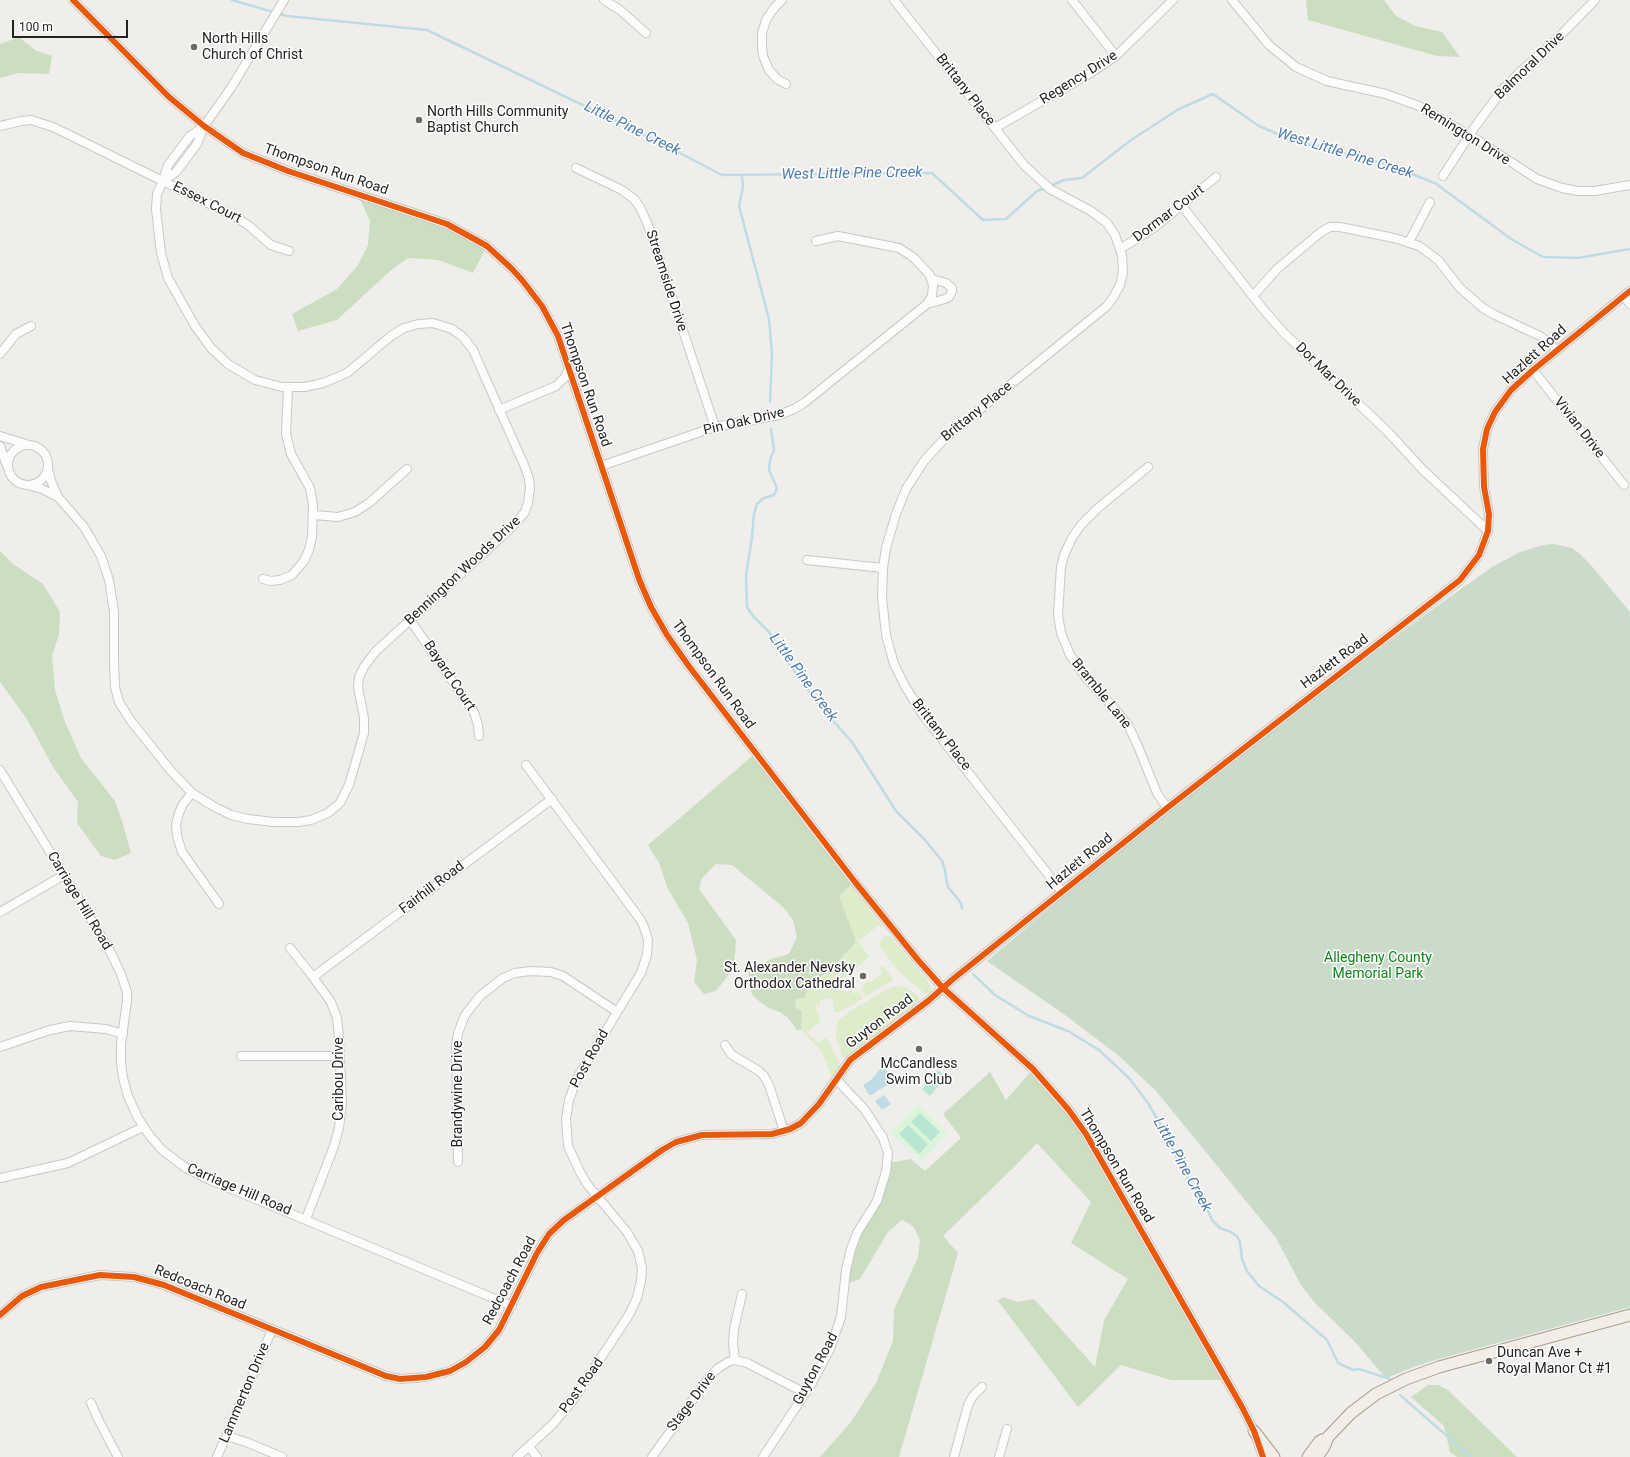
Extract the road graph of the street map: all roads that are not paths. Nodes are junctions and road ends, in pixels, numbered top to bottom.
1 (73, 0) edge
2 (604, 0) edge
3 (782, 0) edge
4 (894, 0) edge
5 (1072, 0) edge
6 (1173, 0) edge
7 (1232, 0) edge
8 (1595, 0) edge
9 (282, 3) edge
10 (615, 3) edge
11 (646, 33) dead end
12 (1116, 56) junction
13 (786, 84) dead end
14 (0, 126) edge
15 (204, 126) junction
16 (995, 128) junction
17 (1470, 135) junction
18 (576, 168) dead end
19 (1443, 176) dead end
20 (1216, 177) dead end
21 (163, 181) junction
22 (1630, 185) edge
23 (1430, 202) dead end
24 (1182, 206) junction
25 (816, 241) dead end
26 (1409, 242) junction
27 (1120, 248) junction
28 (289, 251) dead end
29 (932, 279) junction
30 (1627, 293) edge
31 (1253, 296) junction
32 (927, 304) junction
33 (1630, 304) edge
34 (31, 326) dead end
35 (1557, 350) junction
36 (0, 354) edge
37 (569, 368) junction
38 (1533, 370) junction
39 (556, 386) junction
40 (288, 388) junction
41 (577, 392) junction
42 (499, 410) junction
43 (715, 427) junction
44 (0, 436) edge
45 (29, 445) junction
46 (0, 446) edge
47 (601, 466) junction
48 (1148, 467) dead end
49 (48, 469) junction
50 (407, 469) dead end
51 (8, 470) junction
52 (28, 485) junction
53 (1624, 485) dead end
54 (58, 497) junction
55 (314, 516) junction
56 (1488, 532) junction
57 (806, 560) dead end
58 (883, 568) junction
59 (263, 579) dead end
60 (410, 620) junction
61 (479, 736) dead end
62 (526, 765) dead end
63 (0, 770) edge
64 (192, 793) junction
65 (552, 799) junction
66 (1167, 808) junction
67 (64, 875) junction
68 (1062, 892) junction
69 (219, 904) dead end
70 (0, 912) edge
71 (290, 948) dead end
72 (313, 977) junction
73 (943, 988) junction
74 (617, 1012) junction
75 (123, 1034) junction
76 (725, 1045) dead end
77 (0, 1047) edge
78 (241, 1056) dead end
79 (339, 1056) junction
80 (837, 1080) junction
81 (144, 1127) junction
82 (784, 1131) junction
83 (458, 1162) dead end
84 (0, 1178) edge
85 (597, 1196) junction
86 (306, 1219) junction
87 (742, 1294) dead end
88 (512, 1306) junction
89 (0, 1315) edge
90 (1630, 1315) edge
91 (272, 1330) junction
92 (735, 1360) junction
93 (982, 1387) dead end
94 (805, 1393) junction
95 (91, 1403) dead end
96 (1008, 1429) dead end
97 (1254, 1431) junction
98 (227, 1436) junction
99 (528, 1447) junction
100 (1310, 1456) edge
101 (118, 1457) edge
102 (217, 1457) edge
103 (282, 1457) edge
104 (517, 1457) edge
105 (537, 1457) edge
106 (652, 1457) edge
107 (763, 1457) edge
108 (954, 1457) edge
109 (999, 1457) edge
110 (1263, 1457) edge
111 (1274, 1457) edge

1 - 15 street, Thompson Run Road
2 - 10 street
3 - 13 street
4 - 16 street, Brittany Place
5 - 12 street
6 - 12 street, Regency Drive
7 - 17 street, Remington Drive
8 - 17 street, Balmoral Drive
9 - 15 street, Bennington Woods Drive
10 - 11 street
12 - 16 street, Regency Drive
14 - 21 street
15 - 21 street, Bennington Woods Drive
15 - 37 street, Thompson Run Road
16 - 27 street, Brittany Place
17 - 19 street, Balmoral Drive
17 - 22 street, Remington Drive
18 - 43 street, Streamside Drive
20 - 24 street, Dormar Court
21 - 28 street, Essex Court
21 - 40 street, Bennington Woods Drive
23 - 26 street
24 - 27 street, Dormar Court
24 - 31 street, Dor Mar Drive
25 - 29 street, Pin Oak Drive
26 - 31 street
26 - 35 street
27 - 58 street, Brittany Place
29 - 32 street
29 - 32 street, Pin Oak Drive
30 - 33 street
30 - 35 street, Hazlett Road
31 - 56 street, Dor Mar Drive
32 - 43 street, Pin Oak Drive
34 - 36 street
35 - 38 street, Hazlett Road
37 - 39 street
37 - 41 street, Thompson Run Road
38 - 53 street, Vivian Drive
38 - 56 street, Hazlett Road
39 - 41 street
39 - 42 street
40 - 42 street, Bennington Woods Drive
40 - 55 street
41 - 47 street, Thompson Run Road
42 - 60 street, Bennington Woods Drive
43 - 47 street, Pin Oak Drive
44 - 45 street, Bennington Woods Drive
45 - 49 street, Bennington Woods Drive
45 - 51 street
46 - 51 street, Bennington Woods Drive
47 - 73 street, Thompson Run Road
48 - 66 street, Bramble Lane
49 - 52 street
49 - 54 street, Bennington Woods Drive
50 - 55 street
51 - 52 street, Bennington Woods Drive
52 - 54 street, Bennington Woods Drive
54 - 64 street, Bennington Woods Drive
55 - 59 street
56 - 66 street, Hazlett Road
57 - 58 street
58 - 68 street, Brittany Place
60 - 61 street, Bayard Court
60 - 64 street, Bennington Woods Drive
62 - 65 street, Post Road
63 - 67 street, Carriage Hill Road
64 - 69 street
65 - 72 street, Fairhill Road
65 - 74 street, Post Road
66 - 68 street, Hazlett Road
67 - 70 street
67 - 75 street, Carriage Hill Road
68 - 73 street, Hazlett Road
71 - 72 street, Caribou Drive
72 - 79 street, Caribou Drive
73 - 80 street, Guyton Road
73 - 97 street, Thompson Run Road
74 - 83 street, Brandywine Drive
74 - 85 street, Post Road
75 - 77 street
75 - 81 street, Carriage Hill Road
76 - 82 street
78 - 79 street
79 - 86 street, Caribou Drive
80 - 82 street, Redcoach Road
80 - 94 street, Guyton Road
81 - 84 street
81 - 86 street, Carriage Hill Road
82 - 85 street, Redcoach Road
85 - 88 street, Redcoach Road
85 - 99 street, Post Road
86 - 88 street, Carriage Hill Road
87 - 92 street
88 - 91 street, Redcoach Road
89 - 91 street, Redcoach Road
90 - 100 main road
91 - 98 street, Lammerton Drive
92 - 94 street
92 - 106 street, Stage Drive
93 - 108 street
94 - 107 street, Guyton Road
95 - 101 street
96 - 109 street
97 - 110 street, Thompson Run Road
97 - 111 main road
98 - 102 street, Lammerton Drive
98 - 103 street
99 - 104 street, Post Road
99 - 105 street

